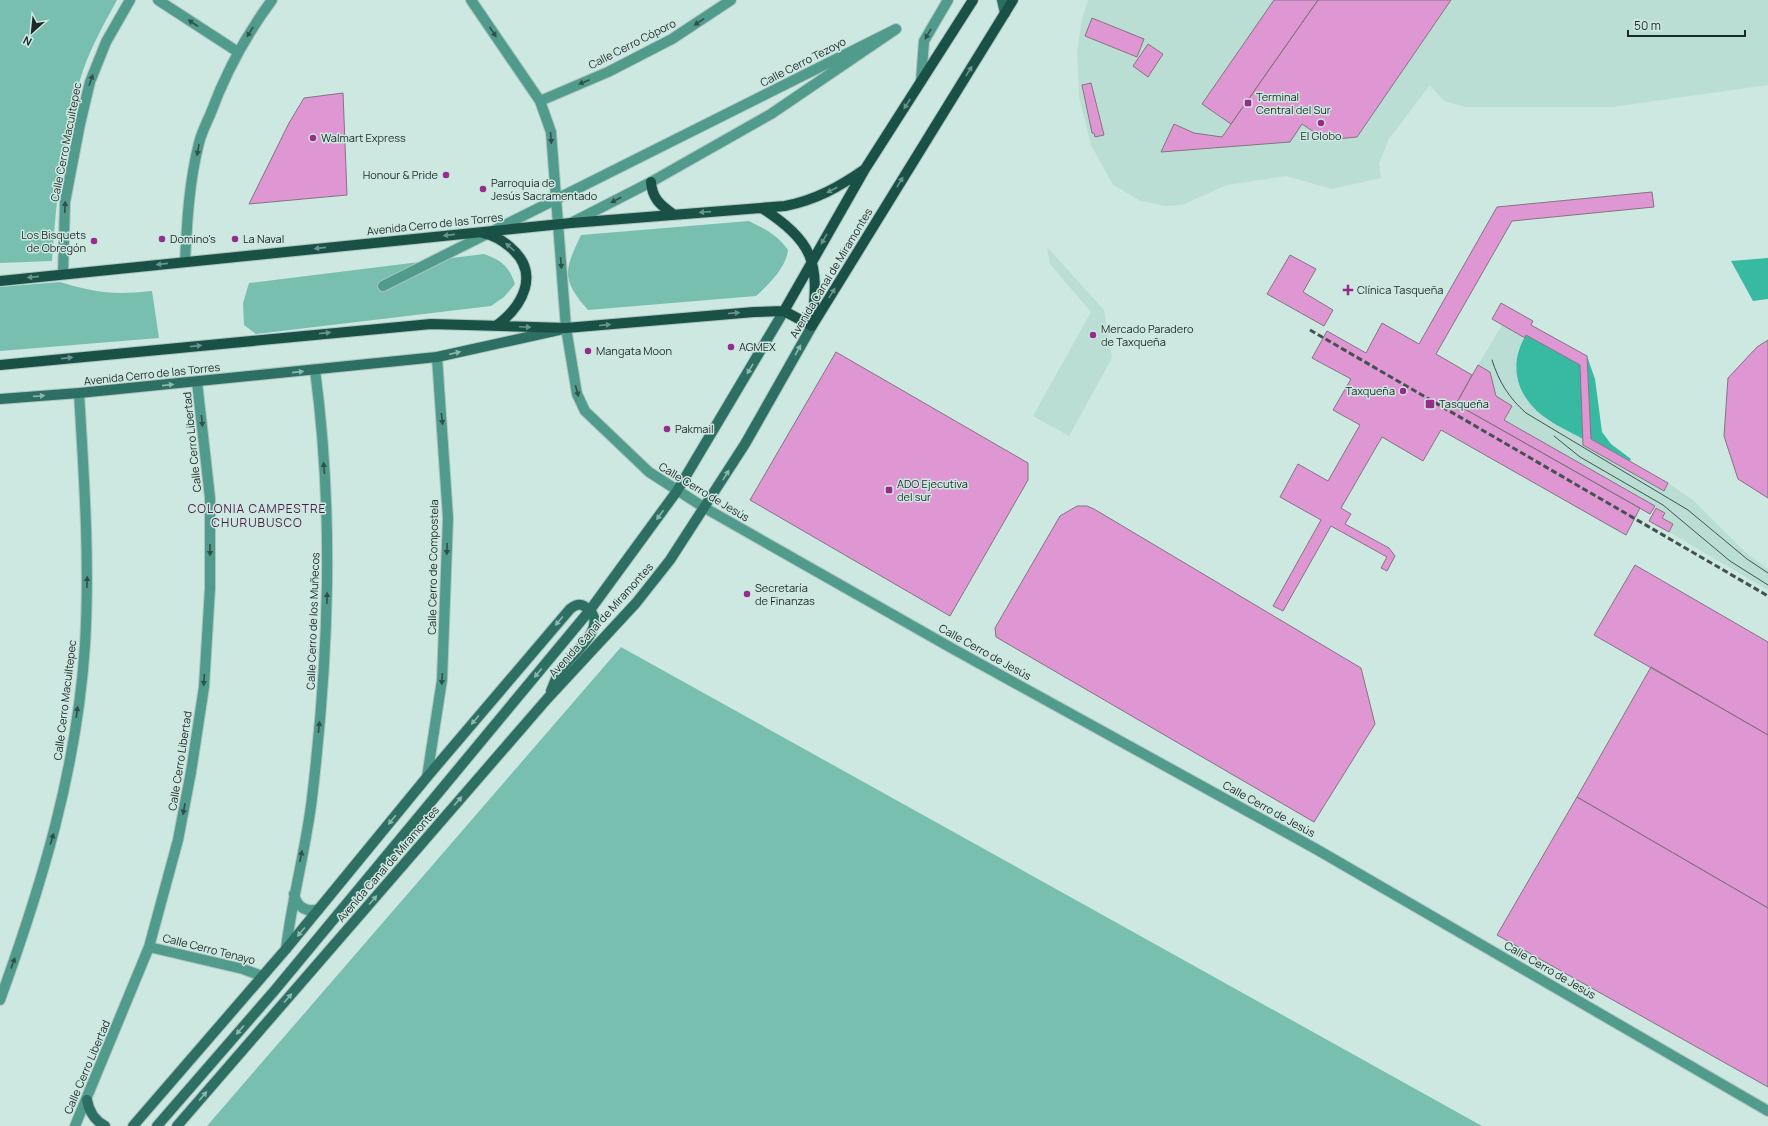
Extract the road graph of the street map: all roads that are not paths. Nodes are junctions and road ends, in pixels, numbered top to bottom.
1 (130, 0) edge
2 (158, 0) edge
3 (272, 0) edge
4 (731, 0) edge
5 (948, 0) edge
6 (973, 0) edge
7 (1002, 0) edge
8 (1013, 0) edge
9 (476, 2) edge
10 (1005, 13) junction
11 (238, 52) junction
12 (921, 81) junction
13 (540, 101) junction
14 (865, 169) junction
15 (651, 182) junction
16 (762, 208) junction
17 (673, 214) junction
18 (571, 223) junction
19 (557, 224) junction
20 (474, 232) junction
21 (812, 261) junction
22 (185, 262) junction
23 (63, 274) junction
24 (0, 280) edge
25 (383, 286) dead end
26 (784, 311) junction
27 (496, 326) junction
28 (812, 326) junction
29 (566, 328) junction
30 (437, 357) junction
31 (0, 365) edge
32 (314, 370) junction
33 (198, 382) junction
34 (80, 394) junction
35 (0, 399) edge
36 (677, 492) junction
37 (705, 508) junction
38 (590, 610) junction
39 (547, 699) junction
40 (427, 777) junction
41 (294, 894) junction
42 (319, 909) junction
43 (149, 947) junction
44 (286, 949) junction
45 (262, 976) junction
46 (0, 1000) edge
47 (87, 1100) junction
48 (1768, 1111) edge
49 (143, 1114) junction
50 (75, 1126) edge
51 (106, 1126) edge
52 (128, 1126) edge
53 (133, 1126) edge
54 (157, 1126) edge
55 (177, 1126) edge

23 -> 1 street, Calle Cerro Macuiltepec
11 -> 2 street
3 -> 11 street
4 -> 13 street, Calle Cerro Cóporo
5 -> 12 street, Avenida Canal de Miramontes
6 - 12 main road, Avenida Canal de Miramontes
7 - 10 main road
8 - 10 main road, Avenida Canal de Miramontes
9 -> 13 street, Calle Cerro de Jesús
28 -> 10 main road, Avenida Canal de Miramontes
11 -> 22 street
12 -> 14 main road, Avenida Canal de Miramontes
13 -> 19 street, Calle Cerro de Jesús
14 -> 16 main road, Avenida Cerro de las Torres
14 -> 21 main road, Avenida Canal de Miramontes
15 - 17 main road
15 -> 18 street, Calle Cerro Tezoyo
15 - 25 street, Calle Cerro Tezoyo
16 -> 17 main road, Avenida Cerro de las Torres
16 - 21 main road
17 - 18 main road, Avenida Cerro de las Torres
18 - 19 main road, Avenida Cerro de las Torres
19 - 20 main road, Avenida Cerro de las Torres
19 -> 29 street, Calle Cerro de Jesús
20 -> 22 main road, Avenida Cerro de las Torres
27 -> 20 main road
21 - 26 main road, Avenida Canal de Miramontes
21 - 28 main road
22 -> 23 main road, Avenida Cerro de las Torres
23 -> 24 main road, Avenida Cerro de las Torres
26 - 28 main road
29 -> 26 main road, Avenida Cerro de las Torres
26 -> 36 main road, Avenida Canal de Miramontes
27 -> 29 main road, Avenida Cerro de las Torres
31 -> 27 main road, Avenida Cerro de las Torres
37 -> 28 main road, Avenida Canal de Miramontes
30 -> 29 main road, Avenida Cerro de las Torres
29 -> 36 street, Calle Cerro de Jesús
30 - 32 main road, Avenida Cerro de las Torres
30 -> 40 street, Calle Cerro de Compostela
33 -> 32 main road, Avenida Cerro de las Torres
41 -> 32 street, Calle Cerro de los Muñecos
34 -> 33 main road, Avenida Cerro de las Torres
33 -> 43 street, Calle Cerro Libertad
35 -> 34 main road, Avenida Cerro de las Torres
46 -> 34 street, Calle Cerro Macuiltepec
36 - 37 street, Calle Cerro de Jesús
36 -> 38 main road, Avenida Canal de Miramontes
37 - 39 main road, Avenida Canal de Miramontes
37 - 48 street, Calle Cerro de Jesús
38 - 39 main road
38 -> 40 main road, Avenida Canal de Miramontes
38 -> 54 main road, Avenida Canal de Miramontes
55 -> 39 main road, Avenida Canal de Miramontes
40 -> 42 main road, Avenida Canal de Miramontes
41 - 42 street
41 - 44 street, Calle Cerro de los Muñecos
42 -> 44 main road, Avenida Canal de Miramontes
43 - 45 street, Calle Cerro Tenayo
43 - 47 street, Calle Cerro Libertad
44 - 45 main road, Avenida Canal de Miramontes
45 - 49 main road, Avenida Canal de Miramontes
47 - 50 street, Calle Cerro Libertad
47 - 51 main road
49 - 52 main road
49 - 53 main road, Avenida Canal de Miramontes

